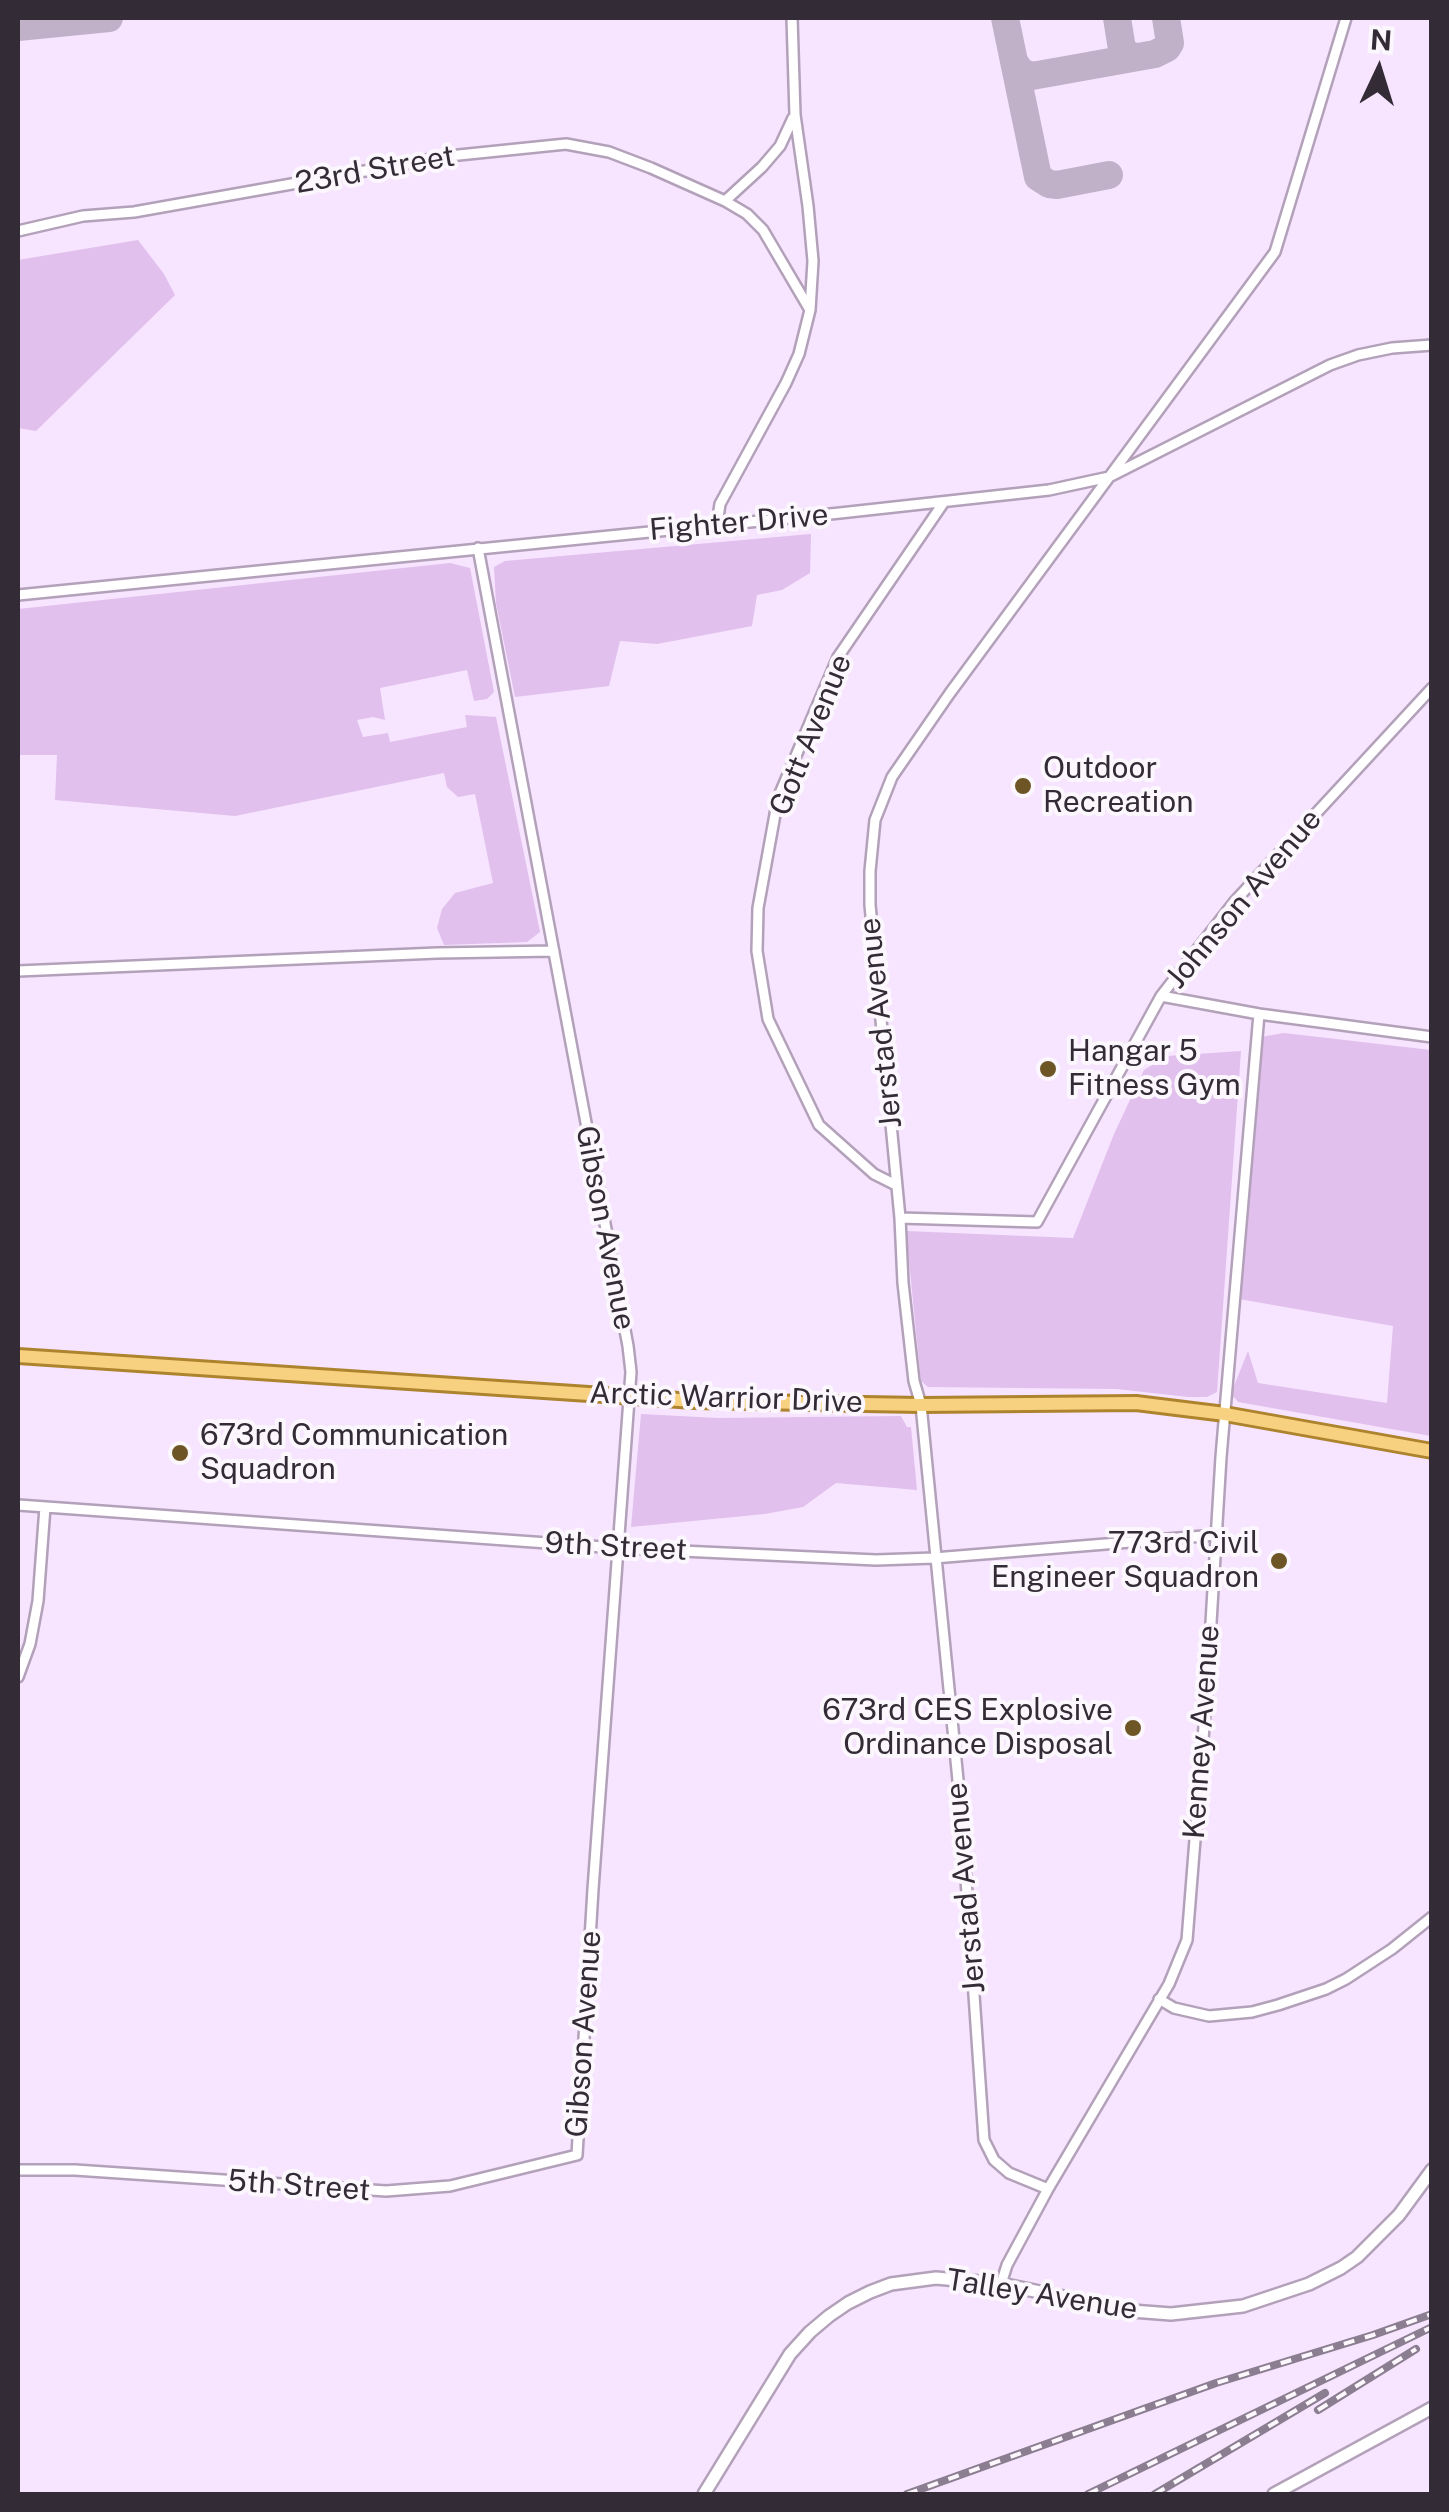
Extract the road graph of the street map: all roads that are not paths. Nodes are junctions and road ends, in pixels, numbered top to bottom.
1 (792, 18) edge
2 (1346, 18) edge
3 (795, 116) junction
4 (725, 201) junction
5 (18, 230) edge
6 (810, 310) junction
7 (1432, 345) edge
8 (1108, 478) junction
9 (944, 502) junction
10 (717, 524) junction
11 (478, 548) junction
12 (18, 595) edge
13 (1432, 688) edge
14 (554, 952) junction
15 (18, 971) edge
16 (1161, 996) junction
17 (1259, 1014) junction
18 (1432, 1037) edge
19 (896, 1185) junction
20 (900, 1218) junction
21 (18, 1356) edge
22 (627, 1396) junction
23 (921, 1405) junction
24 (1224, 1414) junction
25 (1432, 1451) edge
26 (18, 1506) edge
27 (45, 1507) junction
28 (1216, 1535) junction
29 (617, 1548) junction
30 (934, 1558) junction
31 (18, 1678) edge
32 (1432, 1917) edge
33 (1159, 1999) junction
34 (577, 2155) joint
35 (18, 2170) edge
36 (1432, 2170) edge
37 (1048, 2190) junction
38 (1000, 2284) junction
39 (1432, 2408) edge
40 (704, 2494) edge
41 (1274, 2494) edge

1 - 3 street
2 - 8 street, Jerstad Avenue
3 - 4 street
3 - 6 street
4 - 5 street, 23rd Street
4 - 6 street, 23rd Street
6 - 10 street
7 - 8 street, Fighter Drive
8 - 9 street, Fighter Drive
8 - 19 street, Jerstad Avenue
9 - 10 street, Fighter Drive
9 - 19 street, Gott Avenue
10 - 11 street, Fighter Drive
11 - 12 street, Fighter Drive
11 - 14 street, Gibson Avenue
13 - 16 street, Johnson Avenue
14 - 15 street
14 - 22 street, Gibson Avenue
16 - 17 street
16 - 20 street, Johnson Avenue
17 - 18 street
17 - 24 street, Kenney Avenue
19 - 20 street, Jerstad Avenue
20 - 23 street, Jerstad Avenue
21 - 22 main road, Arctic Warrior Drive
22 - 23 main road, Arctic Warrior Drive
22 - 29 street, Gibson Avenue
23 - 24 main road, Arctic Warrior Drive
23 - 30 street, Jerstad Avenue
24 - 25 main road, Arctic Warrior Drive
24 - 28 street, Kenney Avenue
26 - 27 street, 9th Street
27 - 29 street, 9th Street
27 - 31 street
28 - 30 street, 9th Street
28 - 33 street, Kenney Avenue
29 - 30 street, 9th Street
29 - 34 street, Gibson Avenue
30 - 37 street, Jerstad Avenue
32 - 33 street
33 - 37 street, Kenney Avenue
34 - 35 street, 5th Street
36 - 38 street, Talley Avenue
37 - 38 street, Kenney Avenue
38 - 40 street, Talley Avenue
39 - 41 street

